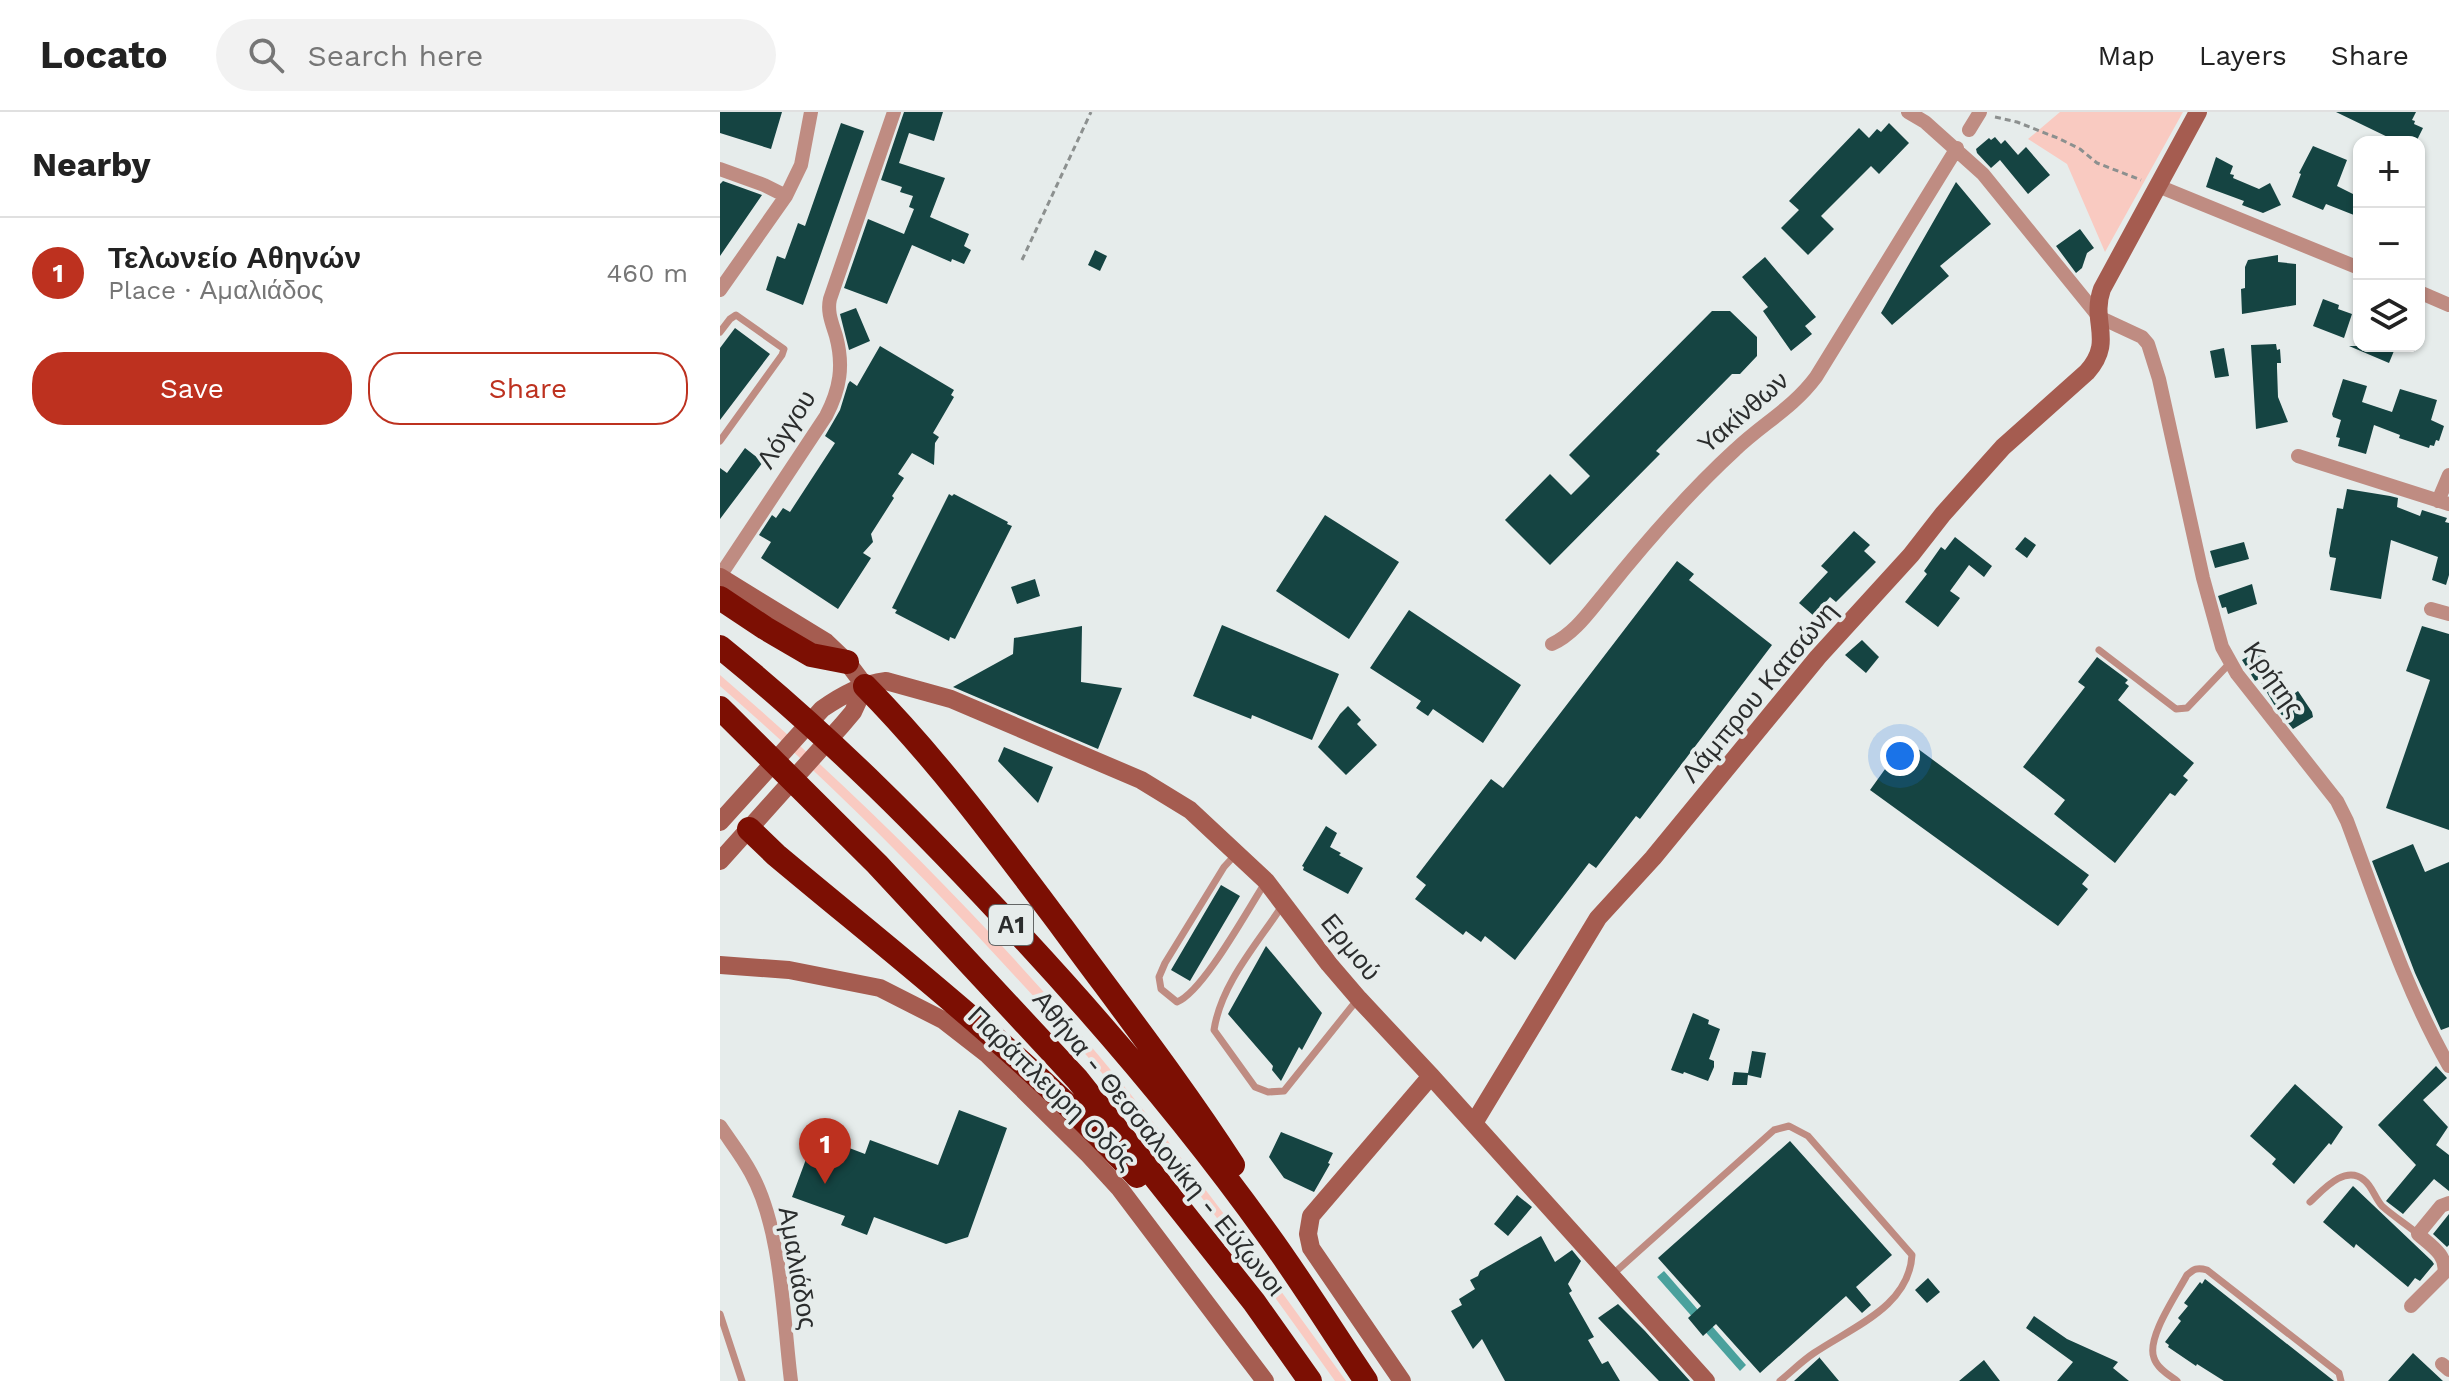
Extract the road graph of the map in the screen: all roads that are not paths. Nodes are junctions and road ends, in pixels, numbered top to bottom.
1 (811, 112) edge
2 (894, 112) edge
3 (1908, 112) edge
4 (2198, 112) edge
5 (1980, 113) edge
6 (1969, 130) dead end
7 (1957, 148) junction
8 (720, 169) edge
9 (2158, 186) junction
10 (786, 196) junction
11 (2353, 266) edge
12 (720, 290) edge
13 (2425, 295) edge
14 (2449, 305) edge
15 (2099, 317) junction
16 (720, 332) edge
17 (720, 441) edge
18 (2298, 456) dead end
19 (2449, 475) edge
20 (2444, 503) edge
21 (720, 576) edge
22 (720, 598) edge
23 (2431, 609) dead end
24 (2449, 614) edge
25 (1552, 644) dead end
26 (720, 647) edge
27 (2099, 650) dead end
28 (847, 662) junction
29 (2230, 663) junction
30 (865, 686) junction
31 (720, 708) edge
32 (723, 813) edge
33 (755, 822) junction
34 (1237, 853) junction
35 (720, 861) edge
36 (1266, 881) junction
37 (1284, 903) junction
38 (720, 965) edge
39 (1359, 999) junction
40 (2449, 1066) edge
41 (1431, 1076) junction
42 (1474, 1123) junction
43 (720, 1126) edge
44 (2310, 1202) dead end
45 (2449, 1203) edge
46 (2418, 1234) junction
47 (1268, 1235) junction
48 (1226, 1267) junction
49 (1610, 1277) junction
50 (2411, 1306) dead end
51 (720, 1314) edge
52 (742, 1381) edge
53 (791, 1381) edge
54 (1265, 1381) edge
55 (1310, 1381) edge
56 (1366, 1381) edge
57 (1402, 1381) edge
58 (1706, 1381) edge
59 (1780, 1381) edge
60 (2177, 1381) edge
61 (2341, 1381) edge

1 - 10 street
2 - 21 street, Λόγγου
3 - 7 street
4 - 9 street, Λάμπρου Κατσώνη
5 - 6 street
7 - 15 street
7 - 25 street, Υακίνθων
8 - 10 street
9 - 11 street
9 - 15 street, Λάμπρου Κατσώνη
10 - 12 street
13 - 14 street
15 - 29 street, Κρήτης
15 - 42 street, Λάμπρου Κατσώνη
16 - 17 lane
18 - 20 street
19 - 20 street
21 - 28 street
22 - 28 highway
23 - 24 street
26 - 47 highway, Αθήνα - Θεσσαλονίκη - Εύζωνοι / Α1
27 - 29 lane
28 - 30 street
29 - 40 street, Κρήτης
30 - 32 street
30 - 33 street
30 - 34 street, Ερμού
30 - 47 highway
31 - 48 highway, Αθήνα - Θεσσαλονίκη - Εύζωνοι / Α1
32 - 33 street
33 - 35 street
33 - 48 highway
34 - 36 street, Ερμού
34 - 36 lane
36 - 37 street, Ερμού
37 - 39 street, Ερμού
37 - 39 lane
38 - 54 street, Παράπλευρη Οδός
39 - 41 street, Ερμού
41 - 42 street, Ερμού
41 - 57 street
42 - 49 street, Ερμού
43 - 53 street, Αμαλιάδος
44 - 46 lane
45 - 46 street
46 - 50 street
47 - 56 highway, Αθήνα - Θεσσαλονίκη - Εύζωνοι / Α1
48 - 55 highway, Αθήνα - Θεσσαλονίκη - Εύζωνοι / Α1
49 - 58 street, Ερμού
49 - 59 lane
51 - 52 lane
60 - 61 lane

